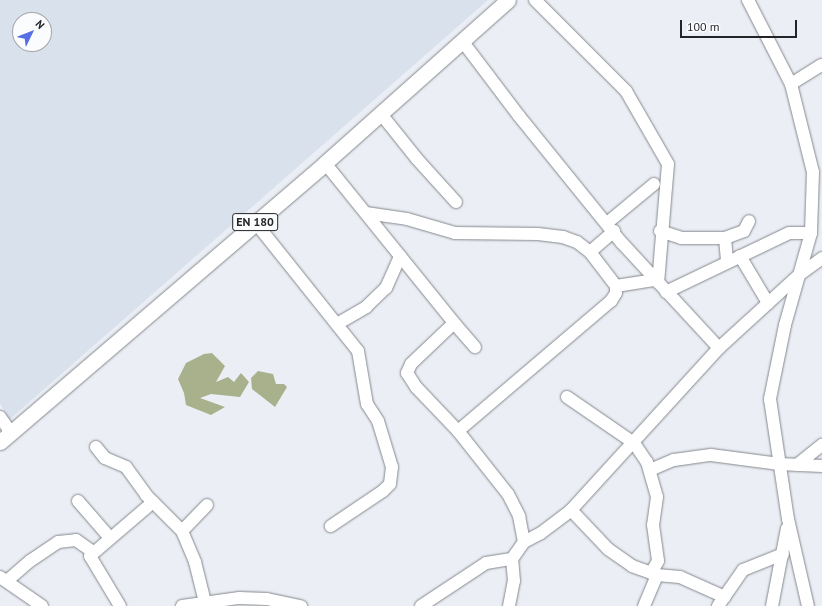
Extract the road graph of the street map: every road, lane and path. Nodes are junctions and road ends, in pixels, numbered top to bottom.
1 (508, 0) edge
2 (535, 0) edge
3 (748, 0) edge
4 (463, 42) junction
5 (822, 65) edge
6 (791, 84) junction
7 (381, 114) junction
8 (325, 163) junction
9 (654, 184) dead end
10 (456, 202) dead end
11 (366, 213) junction
12 (748, 221) dead end
13 (255, 222) junction
14 (610, 227) junction
15 (660, 231) junction
16 (811, 233) junction
17 (725, 238) junction
18 (590, 252) junction
19 (400, 256) junction
20 (740, 256) junction
21 (822, 258) edge
22 (727, 262) junction
23 (799, 275) junction
24 (659, 285) junction
25 (616, 286) junction
26 (768, 303) junction
27 (454, 323) junction
28 (337, 324) junction
29 (475, 347) dead end
30 (719, 348) junction
31 (567, 397) dead end
32 (0, 417) edge
33 (458, 431) junction
34 (5, 437) edge
35 (634, 443) junction
36 (822, 445) edge
37 (96, 447) dead end
38 (779, 464) junction
39 (798, 465) junction
40 (822, 466) edge
41 (650, 470) junction
42 (78, 501) dead end
43 (153, 502) junction
44 (207, 505) dead end
45 (571, 510) junction
46 (788, 519) junction
47 (331, 526) dead end
48 (182, 531) junction
49 (110, 538) junction
50 (524, 542) junction
51 (93, 552) junction
52 (783, 554) junction
53 (512, 559) junction
54 (654, 574) junction
55 (4, 578) edge
56 (205, 602) junction
57 (241, 602) edge
58 (722, 602) edge
59 (42, 606) edge
60 (120, 606) edge
61 (182, 606) edge
62 (301, 606) edge
63 (421, 606) edge
64 (509, 606) edge
65 (644, 606) edge
66 (772, 606) edge
67 (808, 606) edge

1 - 4 main road, EN 180
2 - 15 street
3 - 6 street
4 - 7 main road, EN 180
4 - 14 street
5 - 6 street
6 - 16 street
7 - 8 main road, EN 180
7 - 10 street
8 - 11 street
8 - 13 main road, EN 180
9 - 14 street
11 - 18 street
11 - 19 street
12 - 17 street
13 - 28 street
13 - 34 main road, EN 180
14 - 18 street
14 - 24 street
15 - 17 street
15 - 24 street
16 - 20 street
16 - 23 street
17 - 22 street
18 - 25 street
19 - 27 street
19 - 28 street
20 - 22 street
20 - 26 street
21 - 23 street
22 - 24 street
23 - 26 street
23 - 38 street
24 - 25 street
24 - 30 street
25 - 33 street
26 - 30 street
27 - 29 street
27 - 33 street
28 - 47 street
30 - 35 street
31 - 35 street
32 - 34 street
33 - 50 street
35 - 41 street
35 - 45 street
36 - 39 street
37 - 43 street
38 - 39 street
38 - 41 street
38 - 46 street
39 - 40 street
41 - 54 street
42 - 49 street
43 - 48 street
43 - 49 street
44 - 48 street
45 - 50 street
45 - 54 street
46 - 52 street
46 - 67 street
48 - 56 street
49 - 51 street
50 - 53 street
51 - 55 street
51 - 60 street
52 - 58 street
52 - 66 street
53 - 63 street
53 - 64 street
54 - 58 street
54 - 65 street
55 - 59 street
56 - 57 street
56 - 61 street
57 - 62 street

